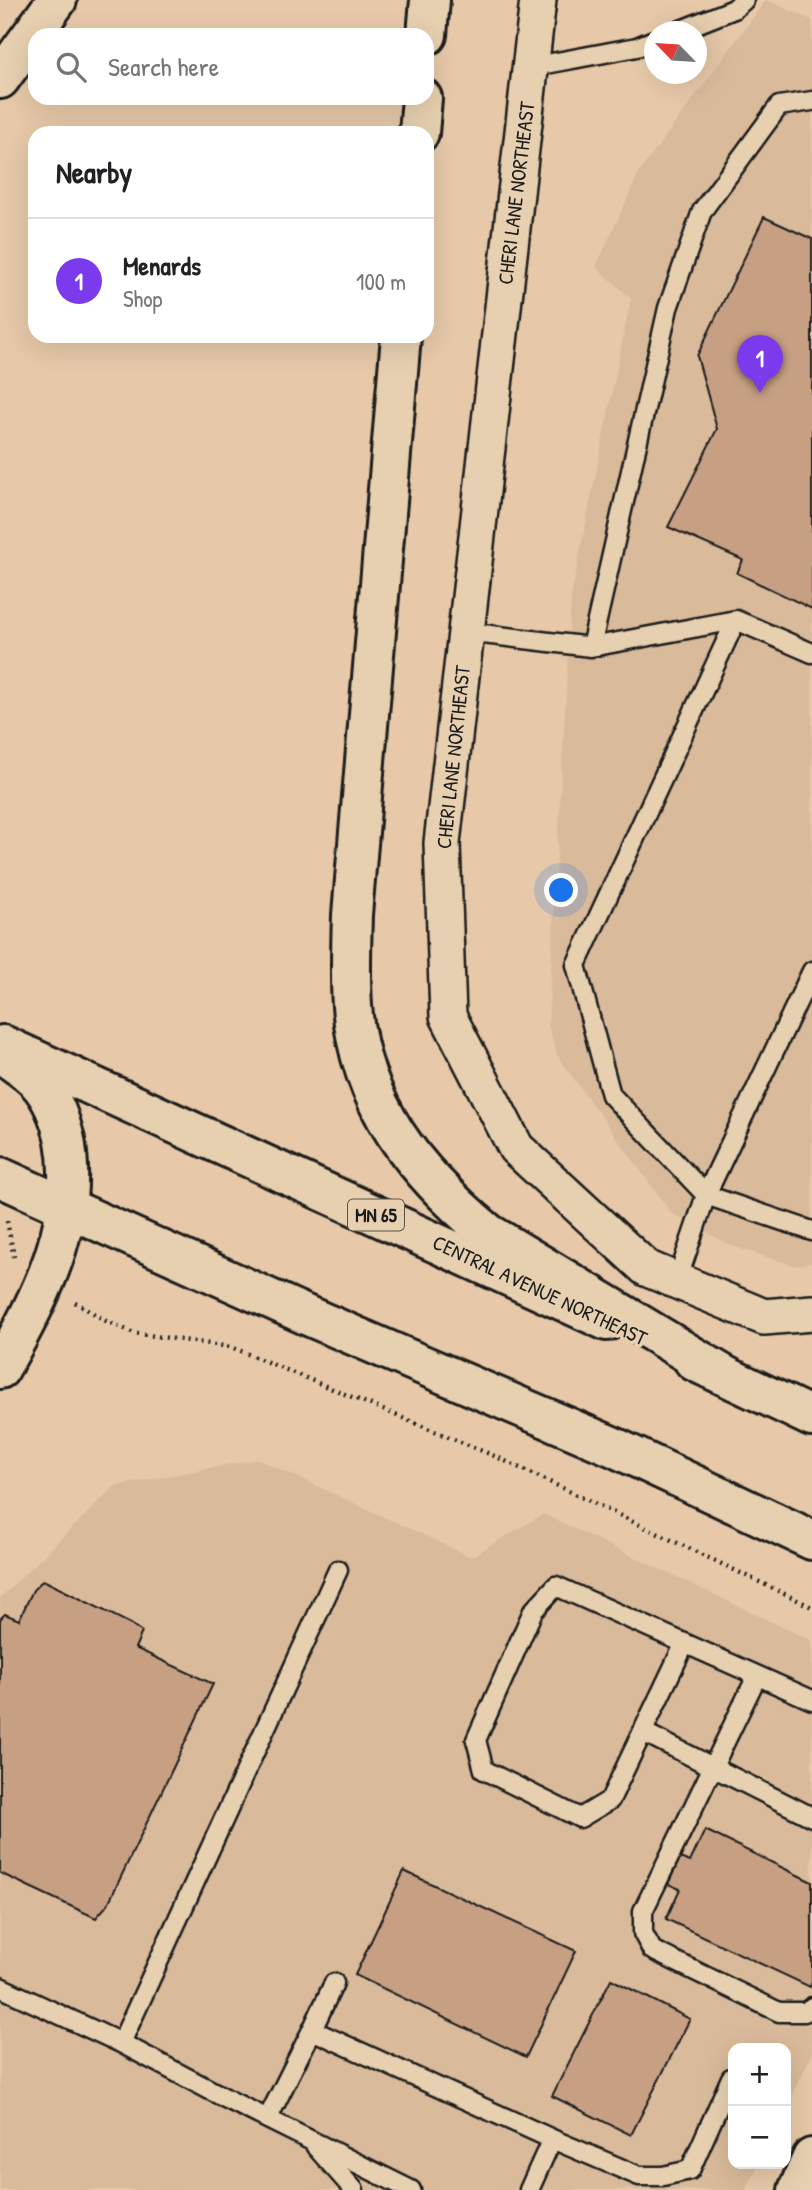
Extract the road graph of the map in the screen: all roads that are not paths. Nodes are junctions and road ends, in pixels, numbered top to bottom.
1 (57, 0) edge
2 (430, 0) edge
3 (538, 0) edge
4 (744, 0) edge
5 (704, 21) edge
6 (37, 28) edge
7 (428, 28) edge
8 (28, 40) edge
9 (644, 44) edge
10 (530, 67) junction
11 (0, 79) edge
12 (812, 101) edge
13 (421, 105) edge
14 (420, 126) edge
15 (400, 343) edge
16 (736, 620) junction
17 (466, 632) junction
18 (591, 647) junction
19 (812, 653) edge
20 (812, 971) edge
21 (0, 1043) edge
22 (0, 1052) edge
23 (0, 1177) edge
24 (705, 1195) junction
25 (66, 1207) junction
26 (812, 1231) edge
27 (677, 1281) junction
28 (812, 1313) edge
29 (0, 1369) edge
30 (723, 1375) junction
31 (812, 1417) edge
32 (812, 1540) edge
33 (338, 1570) dead end
34 (685, 1643) junction
35 (757, 1676) junction
36 (812, 1700) edge
37 (643, 1732) junction
38 (714, 1768) junction
39 (812, 1817) edge
40 (334, 1983) dead end
41 (0, 1987) edge
42 (812, 2007) edge
43 (312, 2030) junction
44 (121, 2042) junction
45 (728, 2086) edge
46 (268, 2118) junction
47 (309, 2139) junction
48 (552, 2139) junction
49 (812, 2158) edge
50 (354, 2190) edge
51 (411, 2190) edge
52 (530, 2190) edge
53 (797, 2190) edge

1 - 6 main road
2 - 7 main road
3 - 10 street, CHERI LANE NORTHEAST
4 - 5 lane
8 - 11 main road
9 - 10 lane
10 - 17 street, CHERI LANE NORTHEAST
12 - 18 lane
13 - 14 main road
15 - 30 main road
16 - 18 lane
16 - 19 lane
16 - 24 lane
17 - 18 lane
17 - 27 street, CHERI LANE NORTHEAST
20 - 24 lane
21 - 30 main road, CENTRAL AVENUE NORTHEAST / MN 65
22 - 25 main road
23 - 25 main road
24 - 26 lane
24 - 27 lane
25 - 29 main road
25 - 32 main road
27 - 28 street, CHERI LANE NORTHEAST
30 - 31 main road, CENTRAL AVENUE NORTHEAST / MN 65
33 - 44 lane
34 - 35 lane
34 - 37 lane
34 - 37 lane
35 - 36 lane
35 - 38 lane
37 - 38 lane
38 - 39 lane
38 - 42 lane
40 - 43 lane
41 - 44 lane
43 - 46 lane
43 - 48 lane
44 - 46 lane
45 - 48 lane
46 - 47 lane
47 - 50 lane
47 - 51 lane
48 - 52 lane
49 - 53 main road

